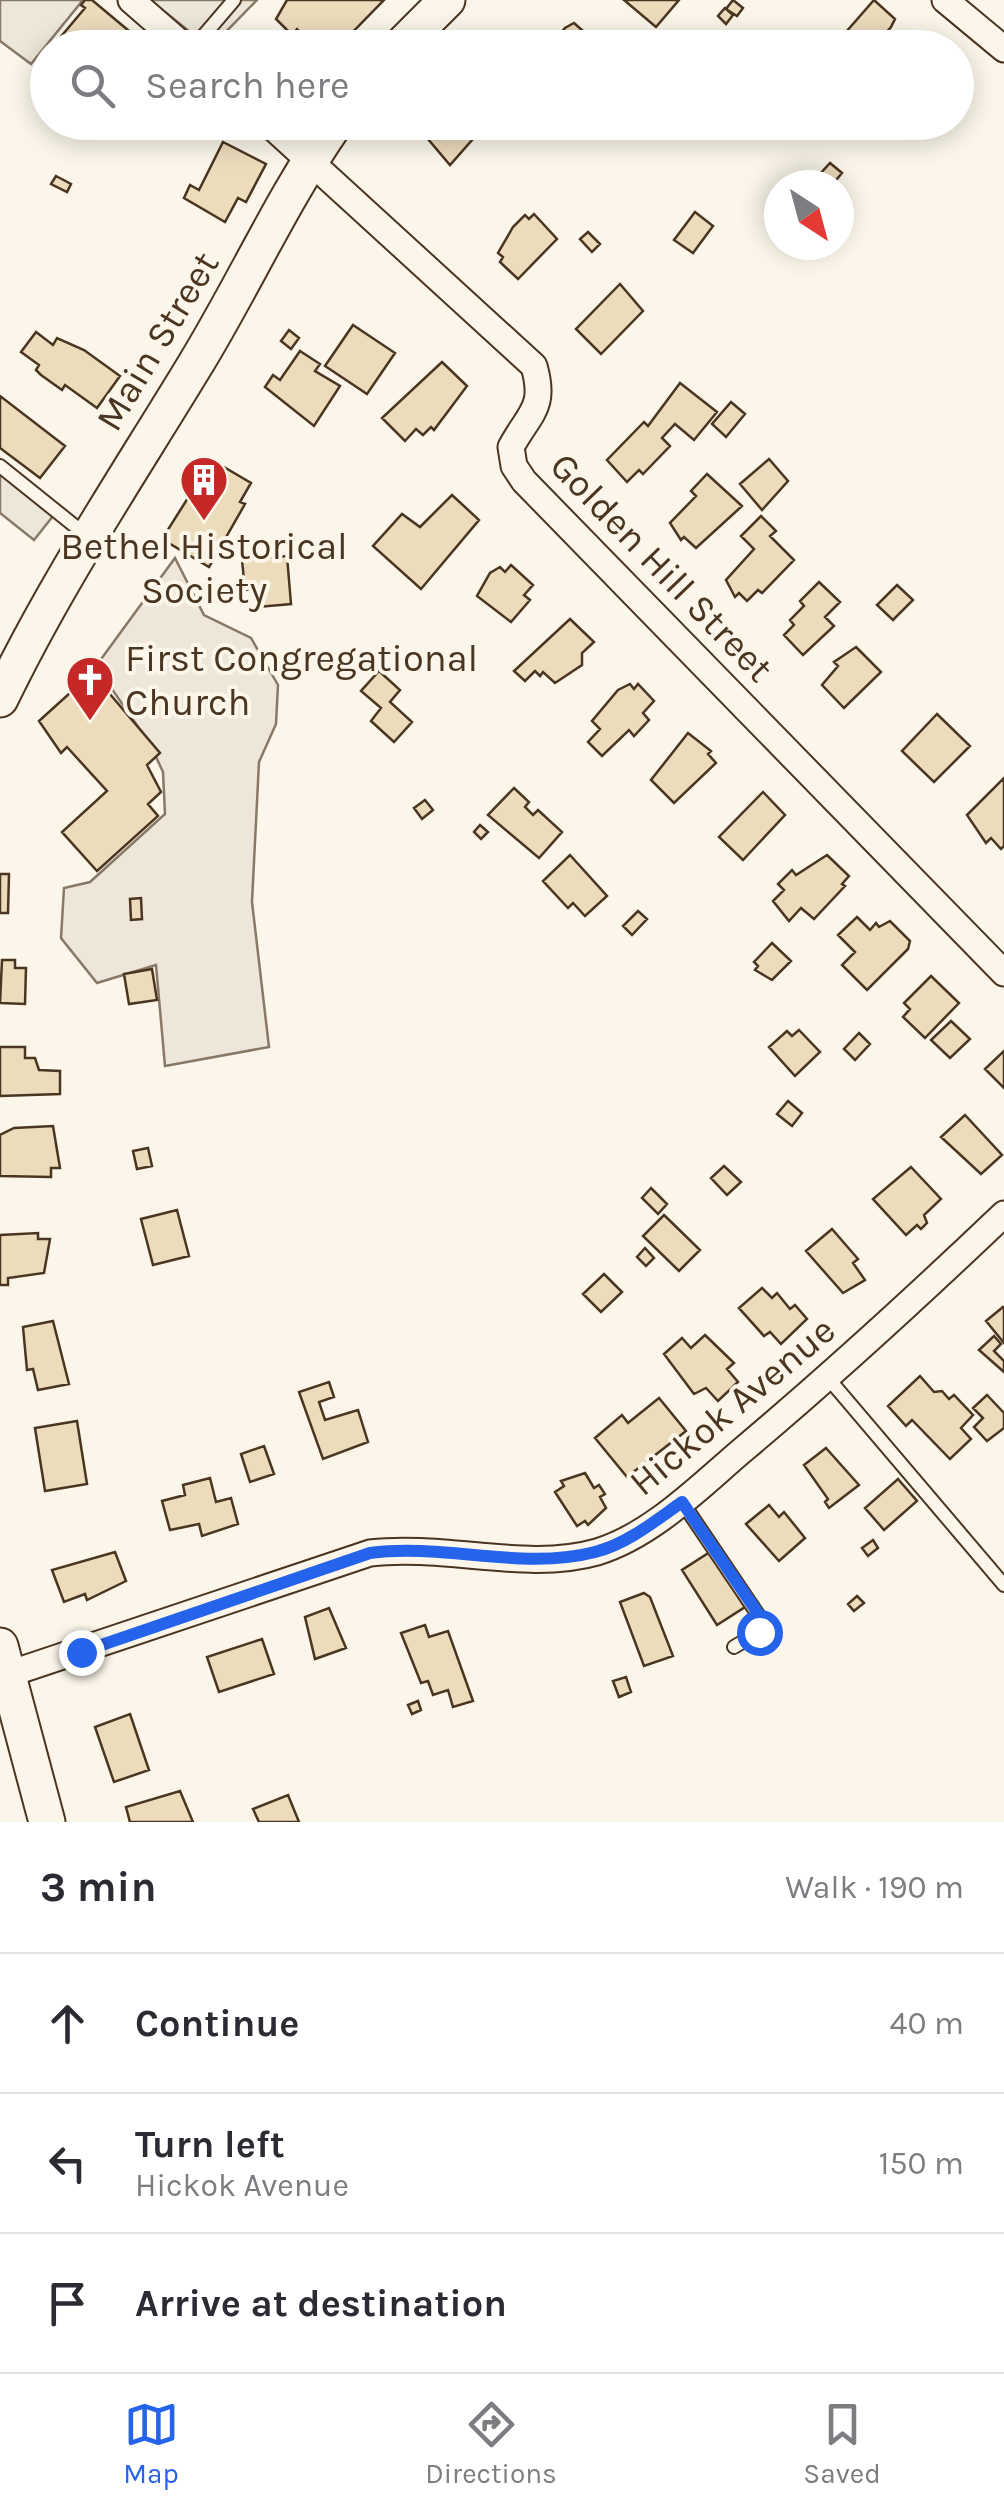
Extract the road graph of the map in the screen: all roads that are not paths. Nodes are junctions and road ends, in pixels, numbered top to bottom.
1 (234, 0) edge
2 (447, 0) edge
3 (945, 0) edge
4 (135, 1) edge
5 (168, 30) edge
6 (206, 30) edge
7 (417, 30) edge
8 (1004, 49) edge
9 (287, 140) edge
10 (323, 140) edge
11 (309, 160) junction
12 (0, 466) edge
13 (88, 536) junction
14 (48, 600) junction
15 (0, 646) edge
16 (0, 699) edge
17 (1004, 973) edge
18 (1004, 1214) edge
19 (828, 1378) junction
20 (682, 1502) junction
21 (1004, 1585) edge
22 (734, 1648) dead end
23 (2, 1666) edge
24 (48, 1822) edge

1 - 6 lane
2 - 7 street
3 - 8 street
4 - 5 street
9 - 11 street
10 - 11 street, Main Street
11 - 13 street, Main Street
11 - 17 street, Golden Hill Street
12 - 13 lane
13 - 14 street, Main Street
14 - 15 street, Main Street
14 - 16 street, Main Street
18 - 19 street, Hickok Avenue
19 - 20 street, Hickok Avenue
19 - 21 lane
20 - 22 lane
20 - 23 street, Hickok Avenue
23 - 24 street

